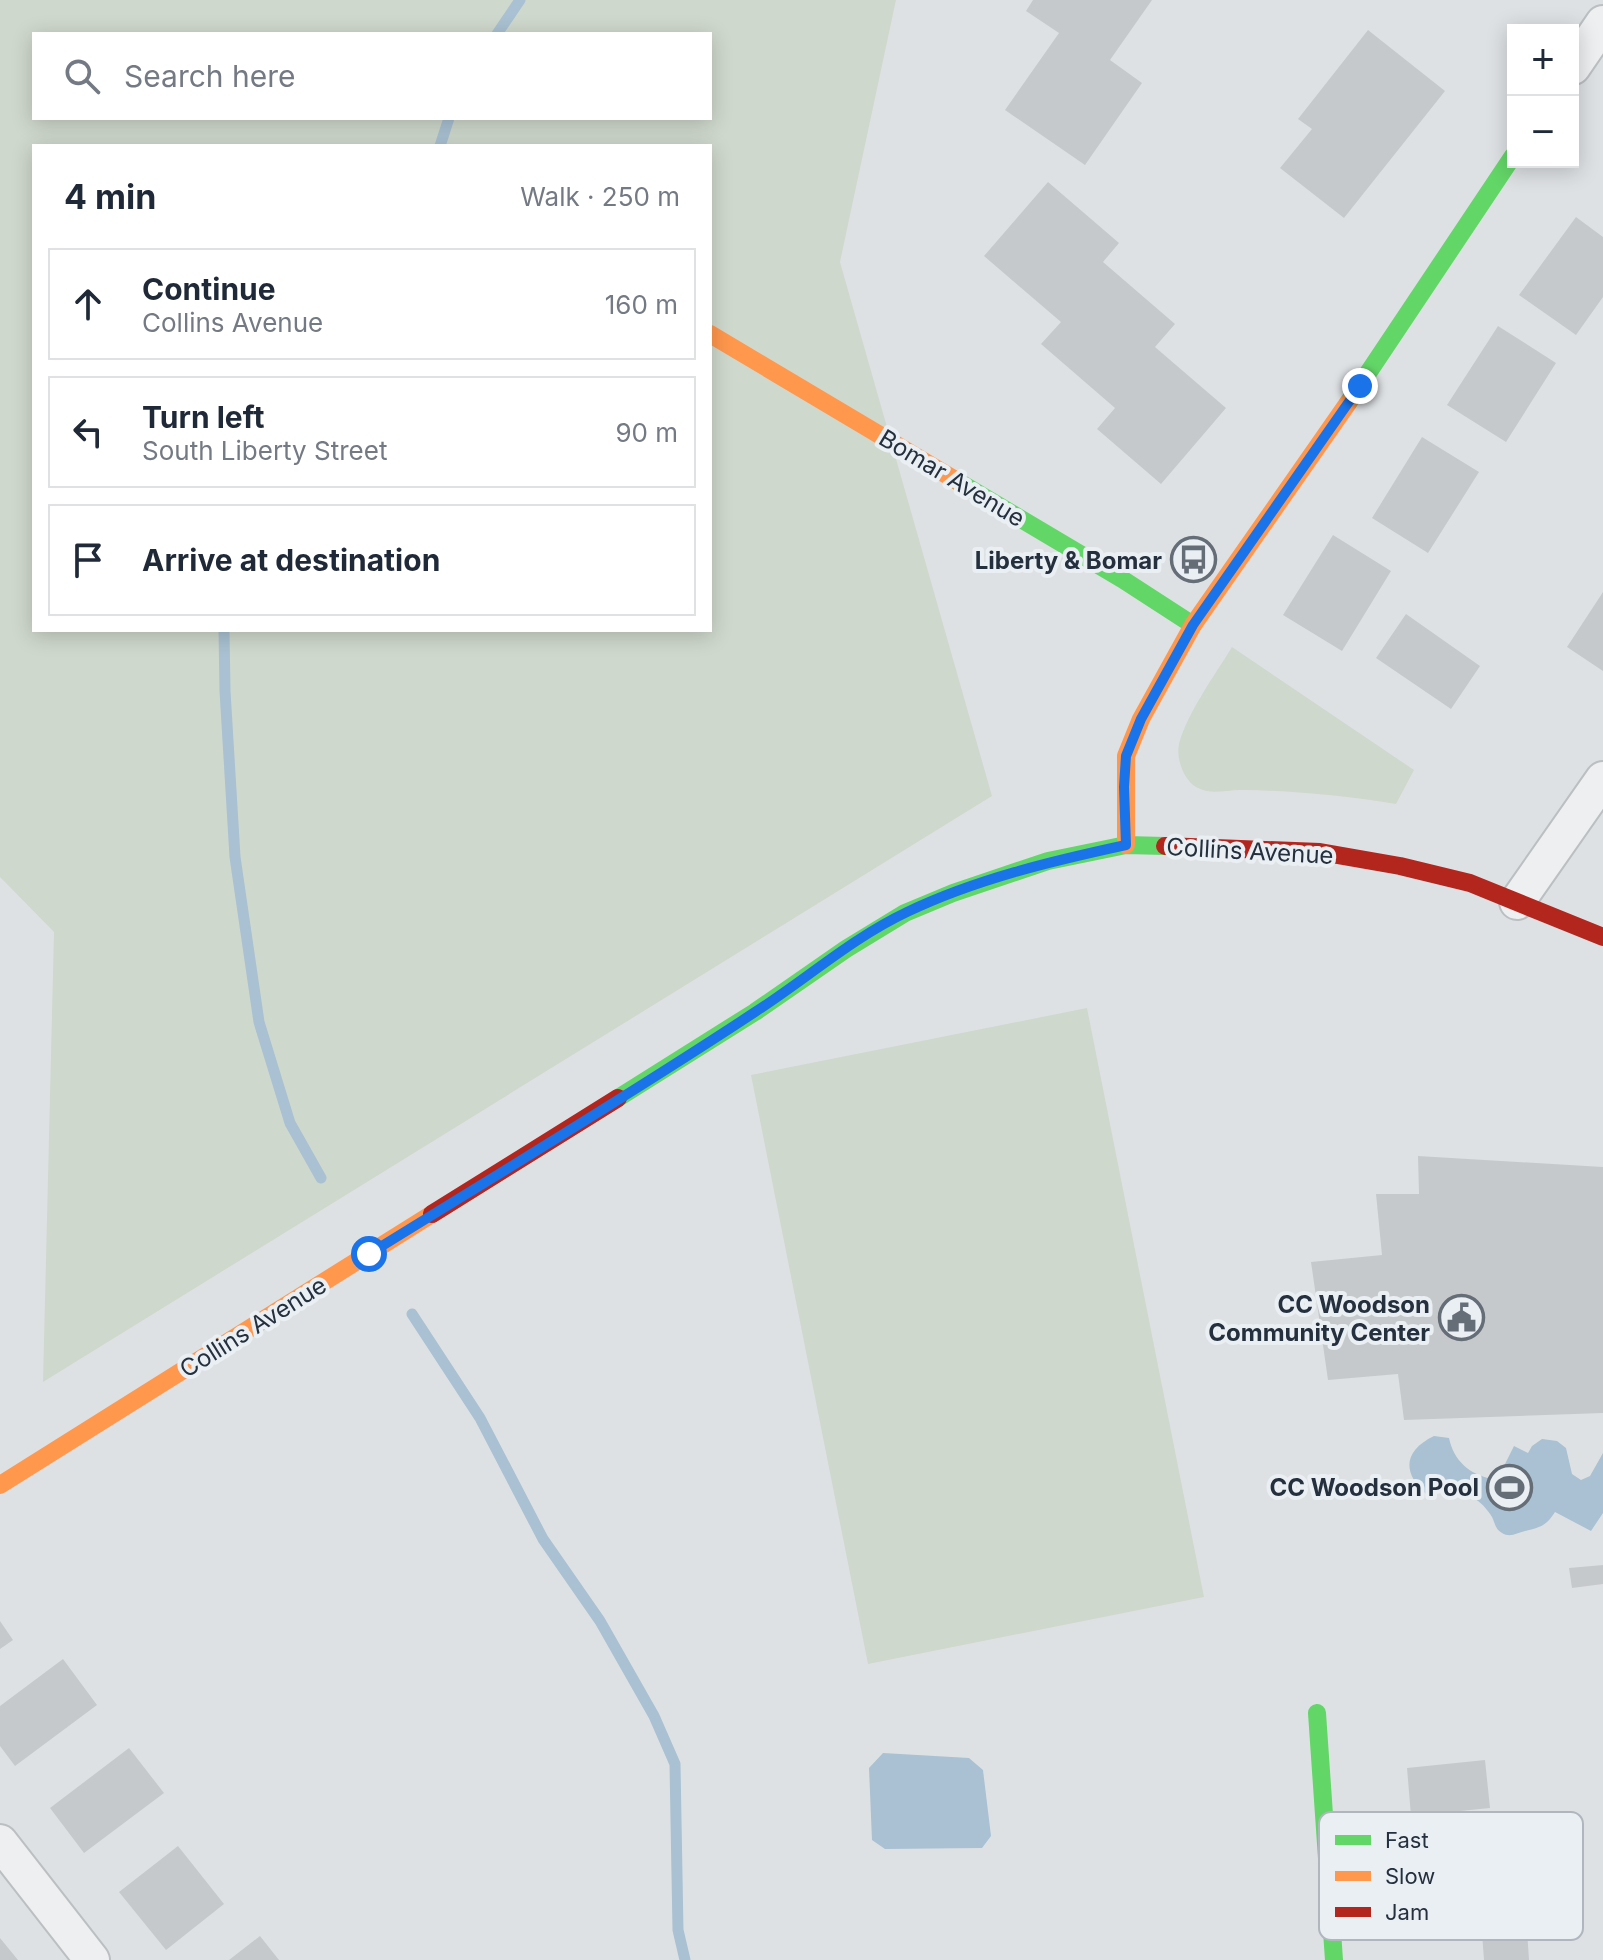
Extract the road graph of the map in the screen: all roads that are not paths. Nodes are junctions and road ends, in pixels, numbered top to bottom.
1 (1507, 165) edge
2 (712, 335) edge
3 (1193, 625) junction
4 (1603, 779) edge
5 (1126, 845) junction
6 (1517, 902) junction
7 (1603, 937) edge
8 (0, 1485) edge
9 (1317, 1713) dead end
10 (1324, 1812) edge
11 (0, 1842) edge
12 (1333, 1940) edge
13 (92, 1960) edge
14 (1334, 1960) edge

1 - 3 street
2 - 3 street, Bomar Avenue
3 - 5 street
4 - 6 street
5 - 6 street, Collins Avenue
5 - 8 street, Collins Avenue
6 - 7 street
9 - 10 street
11 - 13 street
12 - 14 street

